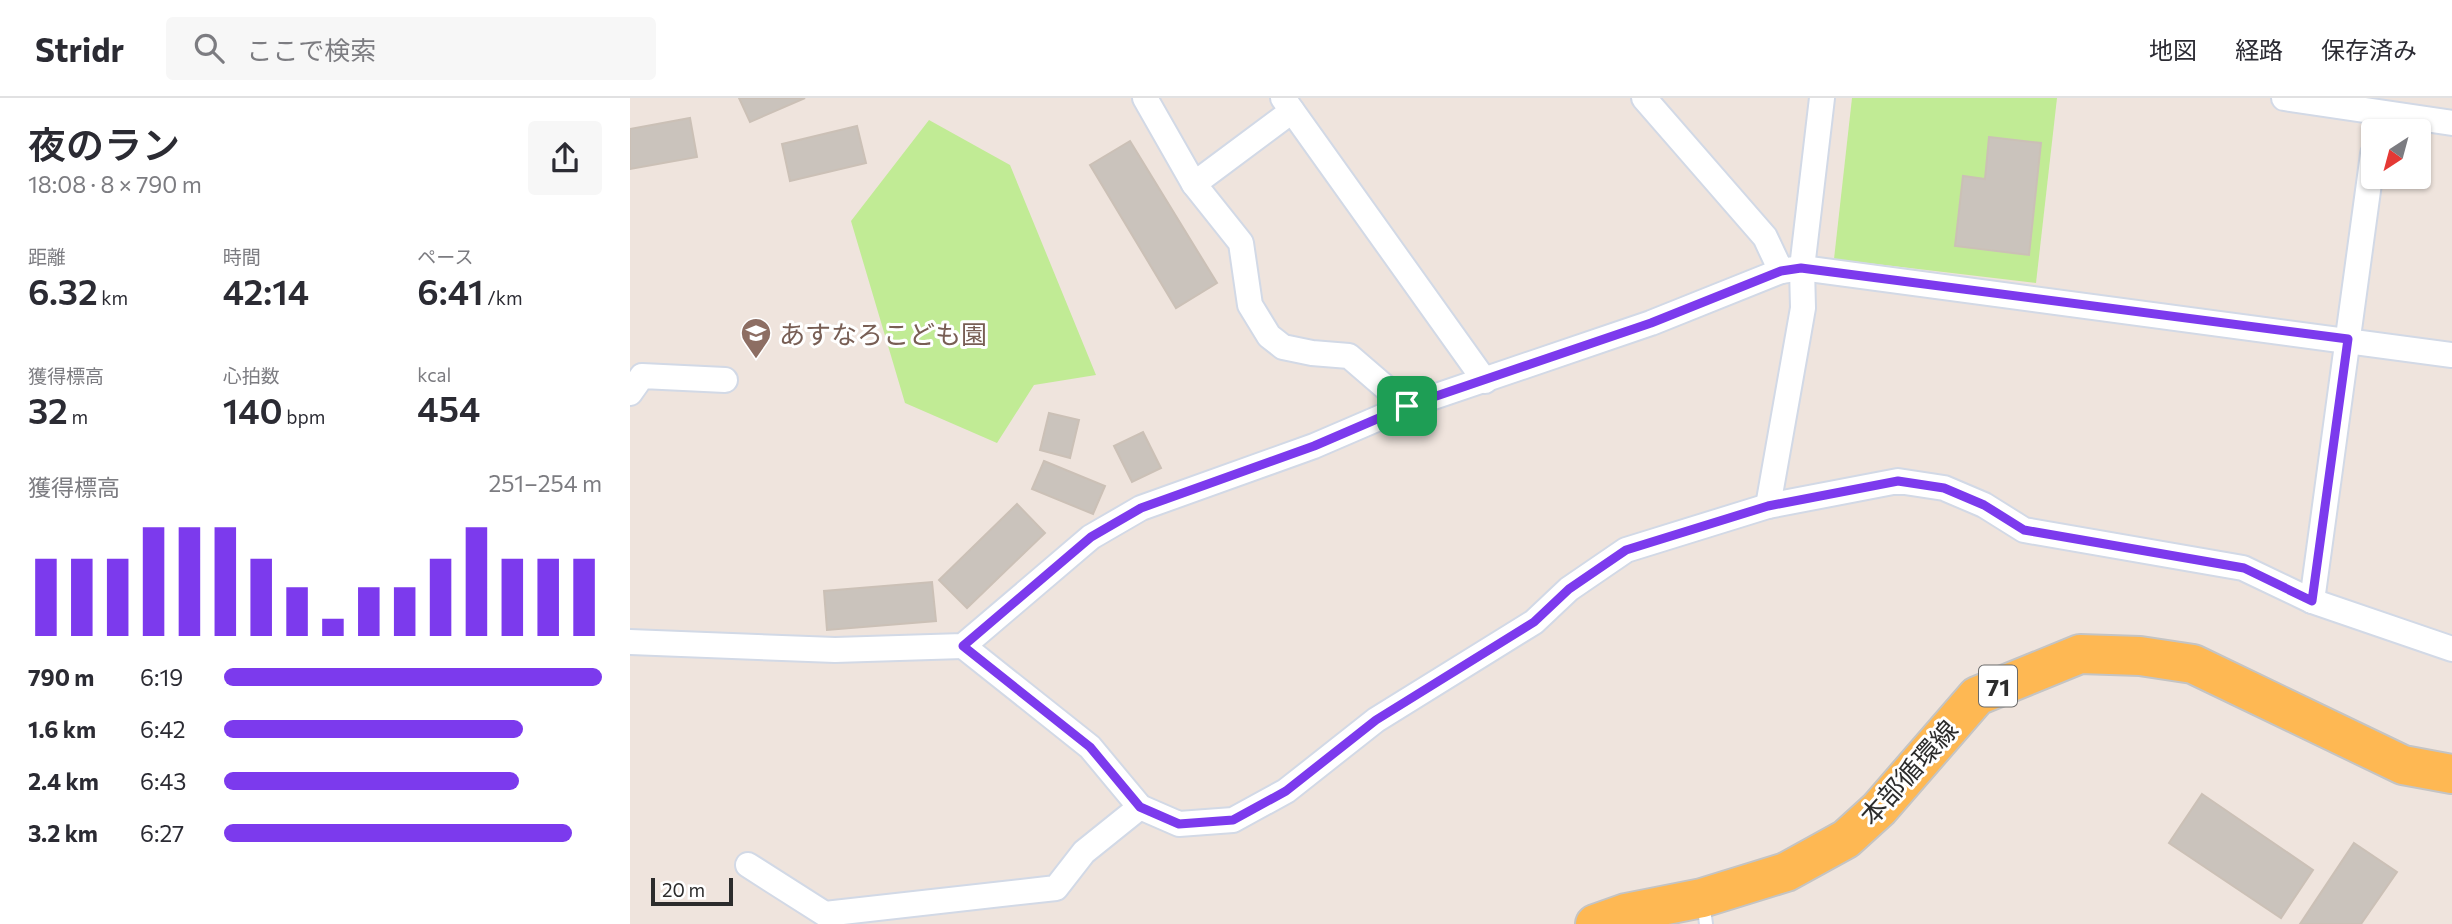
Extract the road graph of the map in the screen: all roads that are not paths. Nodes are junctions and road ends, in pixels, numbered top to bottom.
1 (1145, 98) edge
2 (1644, 98) edge
3 (1822, 98) edge
4 (2284, 98) edge
5 (1288, 105) edge
6 (2379, 113) edge
7 (2452, 122) edge
8 (1194, 184) junction
9 (2368, 189) edge
10 (1791, 270) junction
11 (2348, 339) junction
12 (2452, 355) edge
13 (725, 380) dead end
14 (1485, 381) junction
15 (630, 393) edge
16 (1407, 406) junction
17 (1768, 506) junction
18 (2312, 601) junction
19 (630, 642) edge
20 (963, 646) junction
21 (2452, 649) edge
22 (2452, 774) edge
23 (1140, 807) junction
24 (748, 865) dead end
25 (1704, 911) edge
26 (1594, 924) edge

1 - 8 street
2 - 10 street
3 - 10 street
4 - 6 street
5 - 8 street
5 - 14 street
6 - 7 street
8 - 16 street
9 - 11 street
10 - 11 street
10 - 14 street
10 - 17 street
11 - 12 street
11 - 18 street
13 - 15 street
14 - 16 street
16 - 20 street
17 - 18 street
17 - 23 street
18 - 21 street
19 - 20 street
20 - 23 street
22 - 25 main road, 本部循環線 / 71
23 - 24 street
25 - 26 main road, 本部循環線 / 71

